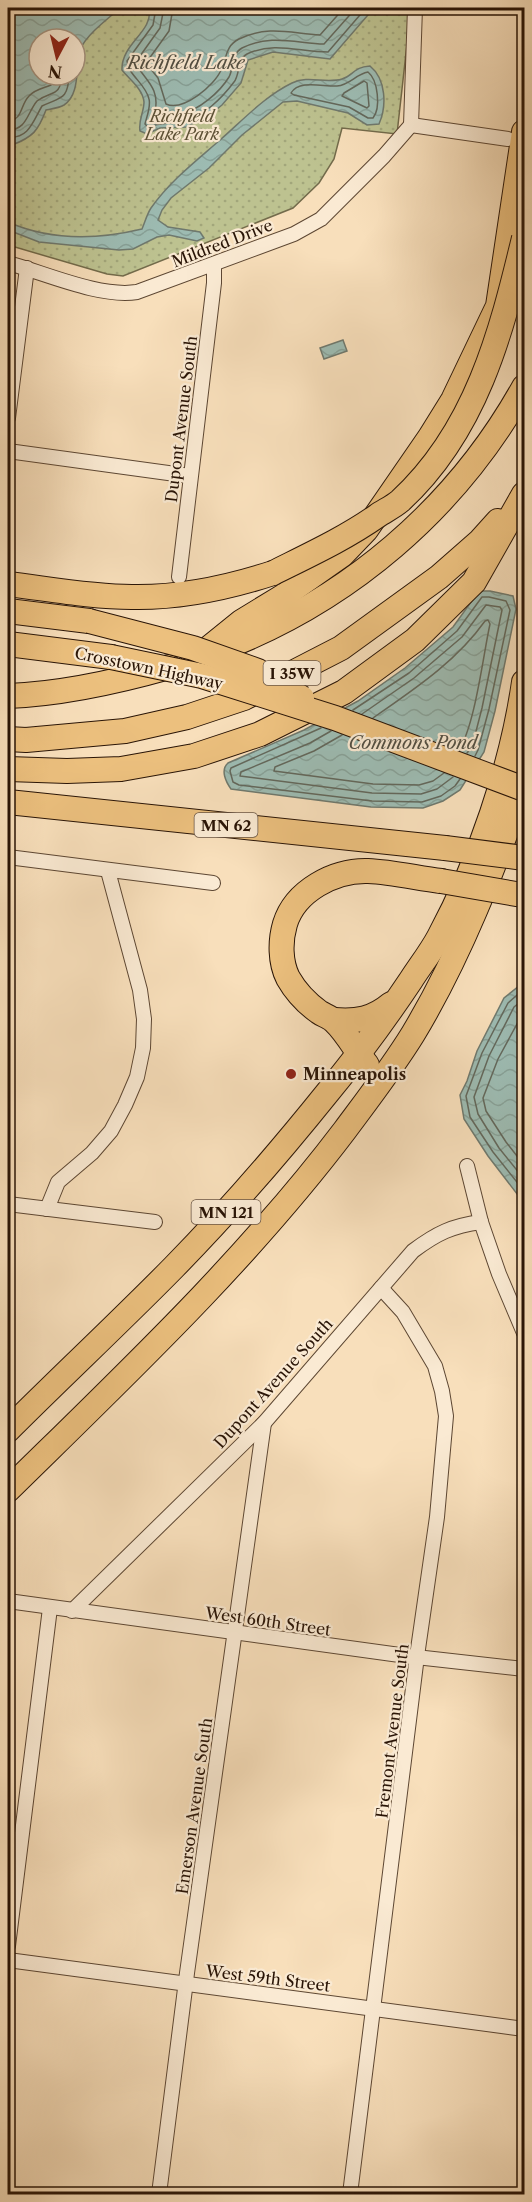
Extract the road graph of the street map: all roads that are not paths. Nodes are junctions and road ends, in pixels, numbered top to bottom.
1 (415, 8) edge
2 (411, 125) junction
3 (516, 135) edge
4 (525, 238) edge
5 (8, 263) edge
6 (213, 265) junction
7 (27, 268) junction
8 (525, 387) edge
9 (8, 418) edge
10 (8, 451) edge
11 (190, 476) junction
12 (525, 493) edge
13 (179, 577) dead end
14 (8, 584) edge
15 (8, 611) edge
16 (8, 644) edge
17 (194, 660) junction
18 (525, 682) edge
19 (8, 696) edge
20 (335, 718) junction
21 (8, 739) edge
22 (8, 769) edge
23 (525, 782) edge
24 (525, 789) edge
25 (8, 802) edge
26 (8, 815) edge
27 (158, 819) junction
28 (8, 857) edge
29 (525, 858) edge
30 (108, 871) junction
31 (213, 883) dead end
32 (523, 895) edge
33 (400, 996) junction
34 (334, 1020) junction
35 (359, 1055) junction
36 (368, 1099) junction
37 (467, 1166) dead end
38 (8, 1204) edge
39 (46, 1209) junction
40 (155, 1222) dead end
41 (481, 1222) junction
42 (381, 1288) junction
43 (525, 1333) edge
44 (264, 1423) junction
45 (8, 1430) edge
46 (8, 1490) edge
47 (8, 1601) edge
48 (50, 1608) junction
49 (72, 1611) junction
50 (235, 1633) junction
51 (417, 1656) junction
52 (525, 1669) edge
53 (8, 1946) edge
54 (8, 1960) edge
55 (186, 1984) junction
56 (374, 2009) junction
57 (525, 2029) edge
58 (159, 2194) edge
59 (350, 2194) edge

1 - 2 street
2 - 3 street
2 - 6 street, Mildred Drive
3 - 17 highway
4 - 14 highway, bridge
5 - 7 street, Mildred Drive
6 - 7 street, Mildred Drive
6 - 11 street, Dupont Avenue South
7 - 9 street
8 - 17 highway
10 - 11 street
11 - 13 street, Dupont Avenue South
12 - 21 highway, I 35W
12 - 22 highway
15 - 20 highway, bridge
16 - 20 highway, Crosstown Highway, bridge
17 - 19 highway
18 - 33 highway, MN 121
20 - 24 highway, Crosstown Highway, bridge
23 - 36 highway, MN 121
25 - 27 highway, MN 62
26 - 27 highway
27 - 29 highway, MN 62, bridge
28 - 30 street
30 - 31 street
30 - 39 street
32 - 34 highway, bridge
33 - 34 highway
33 - 35 highway, MN 121
34 - 35 highway
35 - 36 highway
35 - 45 highway, MN 121
36 - 46 highway, MN 121
37 - 41 street
38 - 39 street
39 - 40 street
41 - 42 street, Dupont Avenue South
41 - 43 street
42 - 44 street, Dupont Avenue South
42 - 51 street, Fremont Avenue South
44 - 49 street, Dupont Avenue South
44 - 50 street, Emerson Avenue South
47 - 48 street, West 60th Street
48 - 49 street, West 60th Street
48 - 53 street
49 - 50 street, West 60th Street
50 - 51 street, West 60th Street
50 - 55 street, Emerson Avenue South
51 - 52 street, West 60th Street
51 - 56 street, Fremont Avenue South
54 - 55 street, West 59th Street
55 - 56 street, West 59th Street
55 - 58 street, Emerson Avenue South
56 - 57 street, West 59th Street
56 - 59 street, Fremont Avenue South

